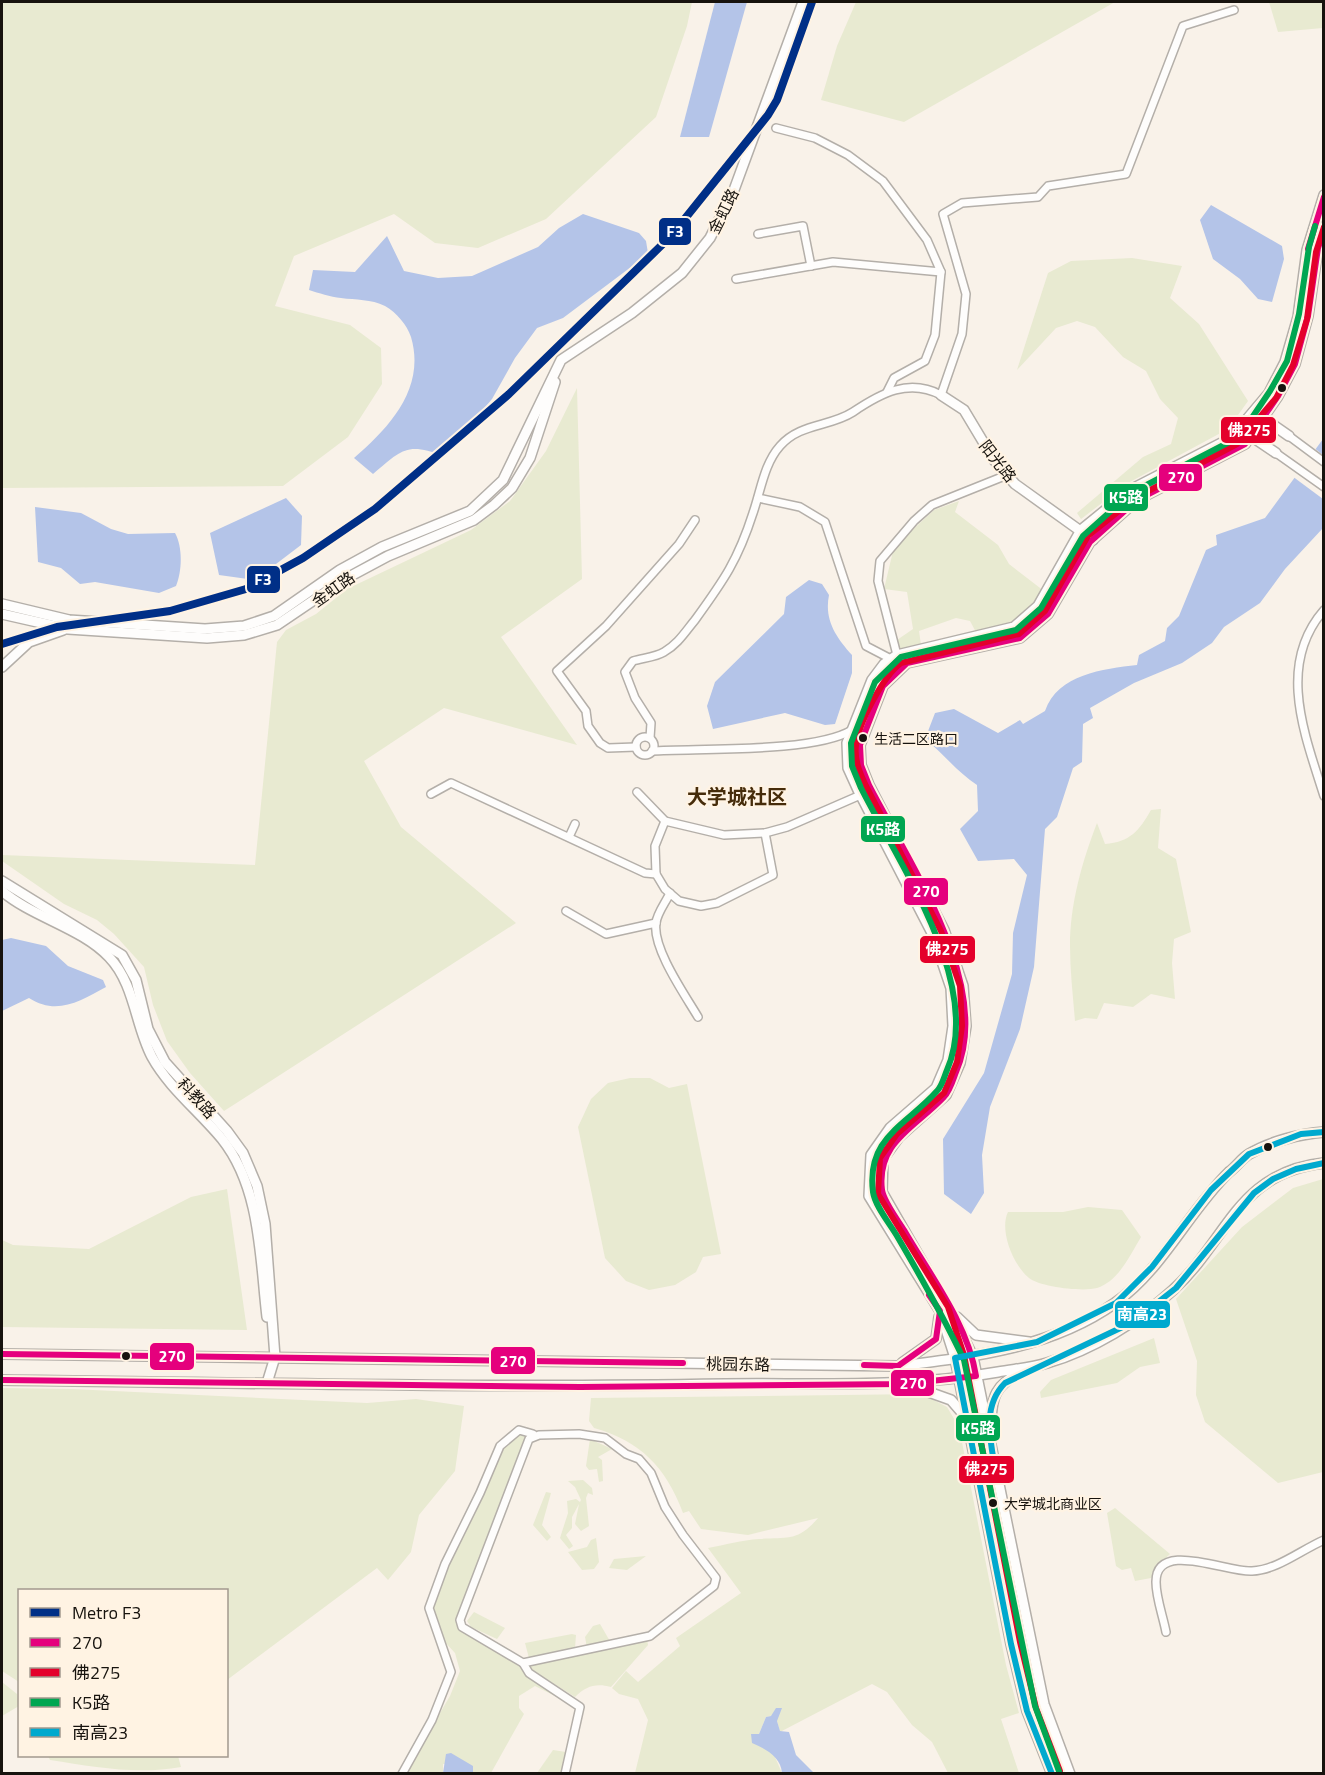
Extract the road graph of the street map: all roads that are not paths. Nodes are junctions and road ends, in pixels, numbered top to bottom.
1 (803, 2) edge
2 (1234, 10) dead end
3 (776, 128) dead end
4 (1323, 195) edge
5 (1323, 229) edge
6 (758, 234) dead end
7 (811, 266) junction
8 (941, 273) junction
9 (736, 279) dead end
10 (561, 360) junction
11 (887, 392) junction
12 (941, 395) junction
13 (1254, 412) junction
14 (1263, 418) junction
15 (1241, 429) junction
16 (1251, 436) junction
17 (1289, 436) joint
18 (1276, 453) joint
19 (1323, 462) edge
20 (1007, 476) junction
21 (1323, 487) edge
22 (758, 498) junction
23 (695, 520) dead end
24 (1081, 530) junction
25 (1092, 540) junction
26 (2, 604) edge
27 (1323, 610) edge
28 (2, 614) edge
29 (68, 629) junction
30 (894, 657) junction
31 (2, 667) edge
32 (901, 668) junction
33 (852, 730) junction
34 (650, 738) junction
35 (636, 747) junction
36 (652, 751) junction
37 (872, 790) junction
38 (637, 792) dead end
39 (431, 794) dead end
40 (861, 796) junction
41 (1323, 796) edge
42 (665, 821) junction
43 (575, 824) dead end
44 (765, 833) junction
45 (569, 837) junction
46 (656, 874) junction
47 (2, 881) edge
48 (2, 891) edge
49 (670, 893) junction
50 (566, 911) dead end
51 (656, 923) junction
52 (698, 1017) dead end
53 (1323, 1132) edge
54 (1323, 1163) edge
55 (950, 1310) junction
56 (940, 1311) junction
57 (1037, 1342) junction
58 (2, 1354) edge
59 (272, 1357) junction
60 (973, 1357) junction
61 (956, 1358) junction
62 (1047, 1363) junction
63 (898, 1366) junction
64 (976, 1376) junction
65 (960, 1378) junction
66 (2, 1380) edge
67 (267, 1383) junction
68 (904, 1384) junction
69 (965, 1417) junction
70 (533, 1434) dead end
71 (991, 1448) junction
72 (1323, 1540) edge
73 (1166, 1632) dead end
74 (524, 1663) junction
75 (402, 1773) edge
76 (565, 1773) edge
77 (1052, 1773) edge
78 (1070, 1773) edge

1 - 10 street, 金虹路
2 - 12 street
3 - 8 street
4 - 13 street
5 - 14 street
6 - 7 street
7 - 8 street
7 - 9 street
8 - 11 street
10 - 26 street, 金虹路
10 - 29 street, 金虹路
11 - 12 street
11 - 22 street
12 - 20 street, 阳光路
13 - 14 street
13 - 15 street
14 - 16 street
14 - 17 street
15 - 16 street
15 - 24 street
16 - 18 street
16 - 25 street
17 - 19 street
18 - 21 street
20 - 24 street, 阳光路
20 - 30 street
22 - 30 street
22 - 34 street
23 - 35 street
24 - 25 street, 阳光路
24 - 30 street
25 - 32 street
27 - 41 street
28 - 29 street, 金虹路
29 - 31 street
30 - 32 street
30 - 33 street
32 - 37 street
33 - 36 street
33 - 40 street
34 - 35 street
34 - 36 street
35 - 36 street
37 - 40 street
37 - 55 street
38 - 42 street
39 - 45 street
40 - 44 street
40 - 56 street
42 - 44 street
42 - 46 street
43 - 45 street
44 - 49 street
45 - 46 street
46 - 49 street
47 - 59 street, 科教路
48 - 59 street, 科教路
49 - 51 street
50 - 51 street
51 - 52 street
53 - 57 street, 桃园东路
54 - 62 street
55 - 57 street
55 - 60 street
56 - 61 street
56 - 63 street
57 - 60 street, 桃园东路
58 - 59 street, 桃园东路
59 - 63 street, 桃园东路
59 - 67 street, 科教路
60 - 61 street, 桃园东路
60 - 64 street
61 - 63 street, 桃园东路
61 - 65 street
62 - 64 street
62 - 71 street
64 - 65 street
64 - 71 street
65 - 68 street
65 - 69 street
66 - 67 street, 桃园东路
67 - 68 street, 桃园东路
68 - 69 street
69 - 77 street
70 - 75 street
71 - 78 street
72 - 73 street
74 - 74 street
74 - 76 street

